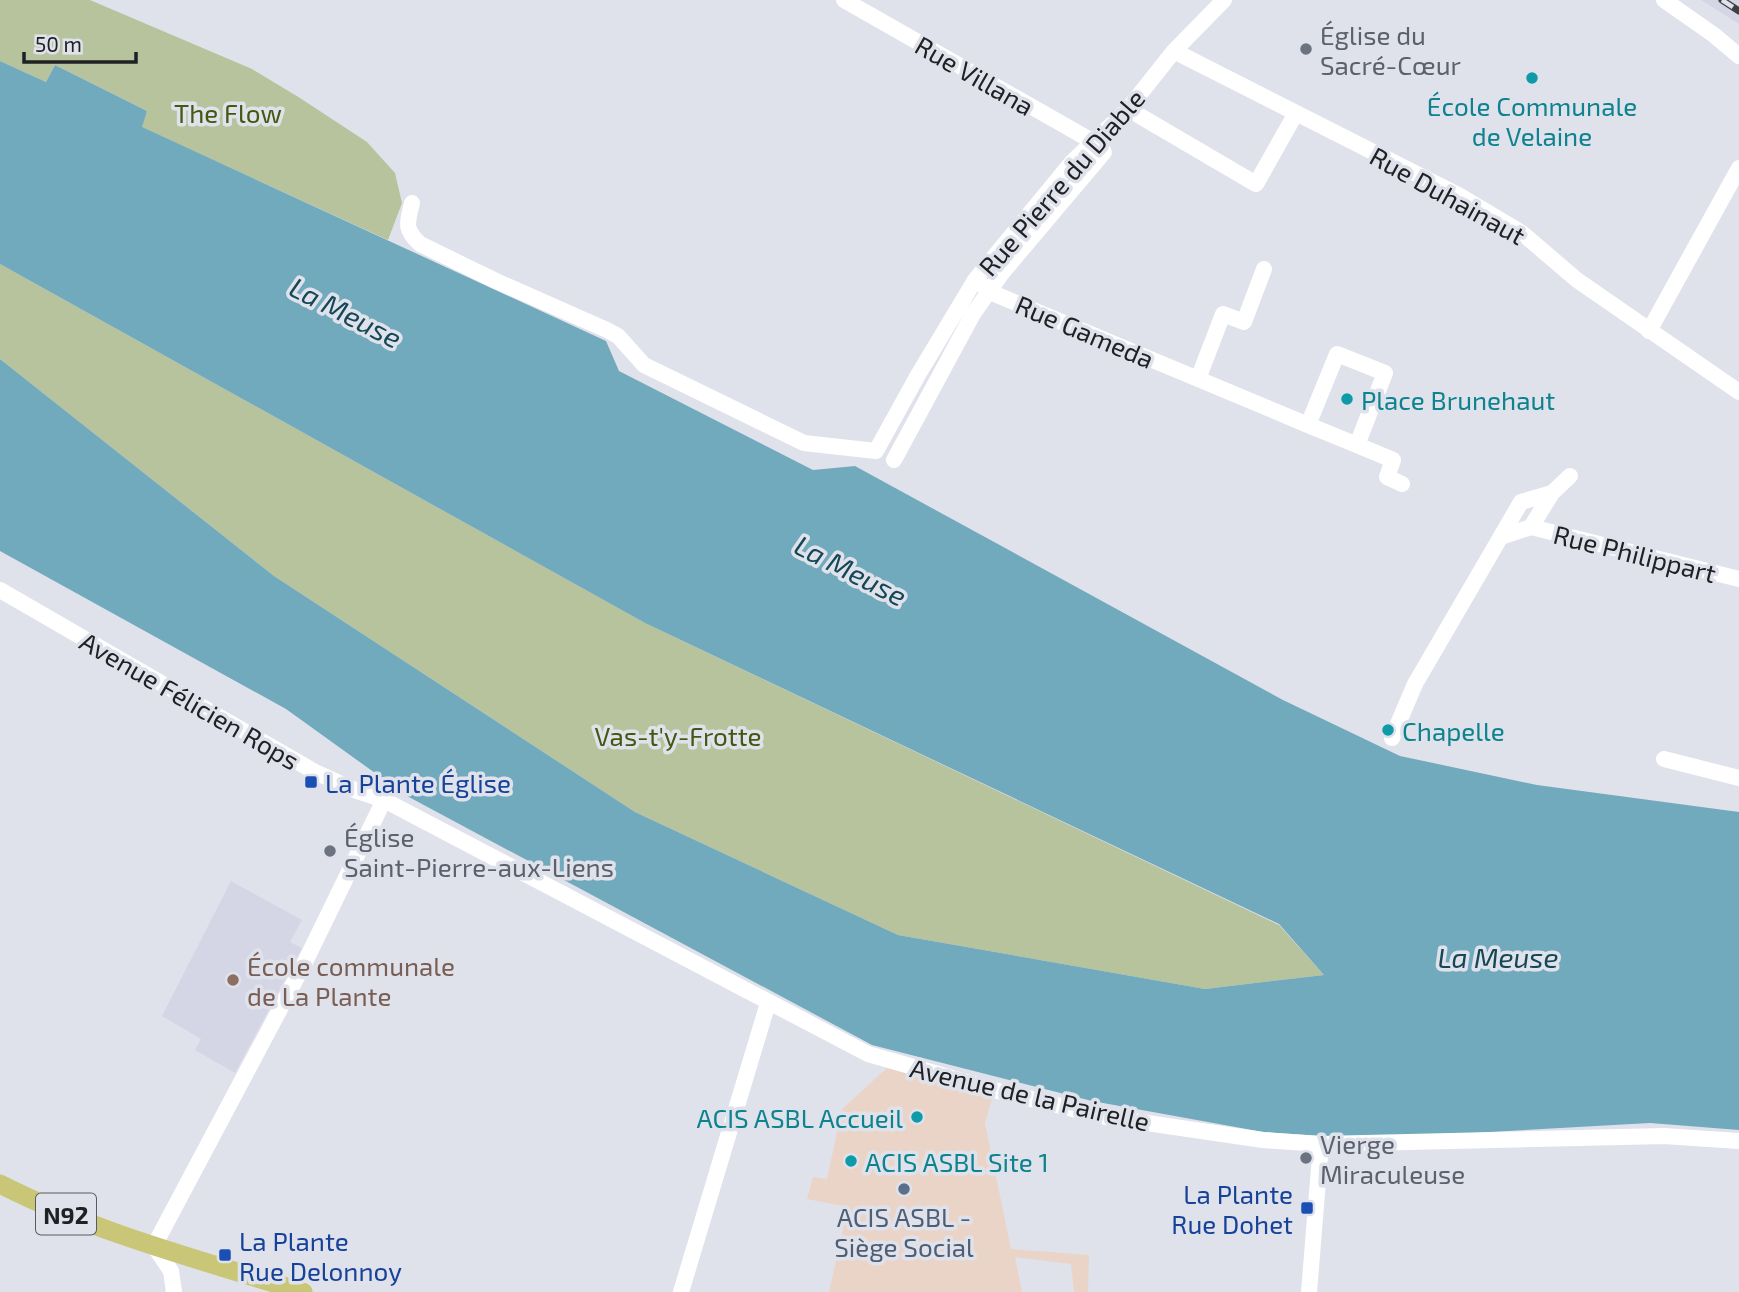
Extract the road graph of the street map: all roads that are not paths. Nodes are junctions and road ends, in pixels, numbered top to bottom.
1 (844, 0) edge
2 (1664, 0) edge
3 (1218, 2) edge
4 (1174, 51) junction
5 (1739, 56) edge
6 (1128, 108) junction
7 (1296, 113) junction
8 (1098, 147) junction
9 (1739, 169) edge
10 (412, 203) dead end
11 (1264, 269) dead end
12 (975, 280) junction
13 (990, 292) junction
14 (1649, 331) junction
15 (1198, 379) junction
16 (1739, 392) edge
17 (1308, 425) junction
18 (1357, 445) junction
19 (894, 460) dead end
20 (1570, 476) dead end
21 (1402, 484) dead end
22 (1552, 493) junction
23 (1531, 527) junction
24 (1501, 537) junction
25 (1739, 579) edge
26 (0, 590) edge
27 (1392, 738) dead end
28 (1664, 759) dead end
29 (1739, 778) edge
30 (384, 800) junction
31 (768, 1003) junction
32 (1739, 1141) edge
33 (1321, 1144) junction
34 (0, 1184) edge
35 (154, 1245) junction
36 (174, 1292) edge
37 (303, 1292) edge
38 (681, 1292) edge
39 (1309, 1292) edge

1 - 8 street, Rue Villana
2 - 5 street
3 - 4 street, Rue Pierre du Diable
4 - 6 street, Rue Pierre du Diable
4 - 7 street, Rue Duhainaut
6 - 7 street
6 - 8 street, Rue Pierre du Diable
7 - 14 street, Rue Duhainaut
8 - 12 street, Rue Pierre du Diable
8 - 13 street, Rue Pierre du Diable
9 - 14 street
10 - 12 street, Rue Pierre du Diable
11 - 15 street
12 - 13 street, Rue Gameda
13 - 15 street, Rue Gameda
13 - 19 street, Rue Pierre du Diable
14 - 16 street, Rue Duhainaut
15 - 17 street, Rue Gameda
17 - 18 street
17 - 18 street
18 - 21 street
20 - 22 street
22 - 23 street, Rue Philippart
22 - 24 street
23 - 24 street, Rue Philippart
23 - 25 street, Rue Philippart
24 - 27 street
26 - 30 street, Avenue Félicien Rops
28 - 29 street
30 - 31 street, Avenue de la Pairelle
30 - 35 street
31 - 33 street, Avenue de la Pairelle
31 - 38 street
32 - 33 street, Avenue de la Pairelle
33 - 39 street
34 - 35 main road, N92
35 - 36 street
35 - 37 main road, N92

